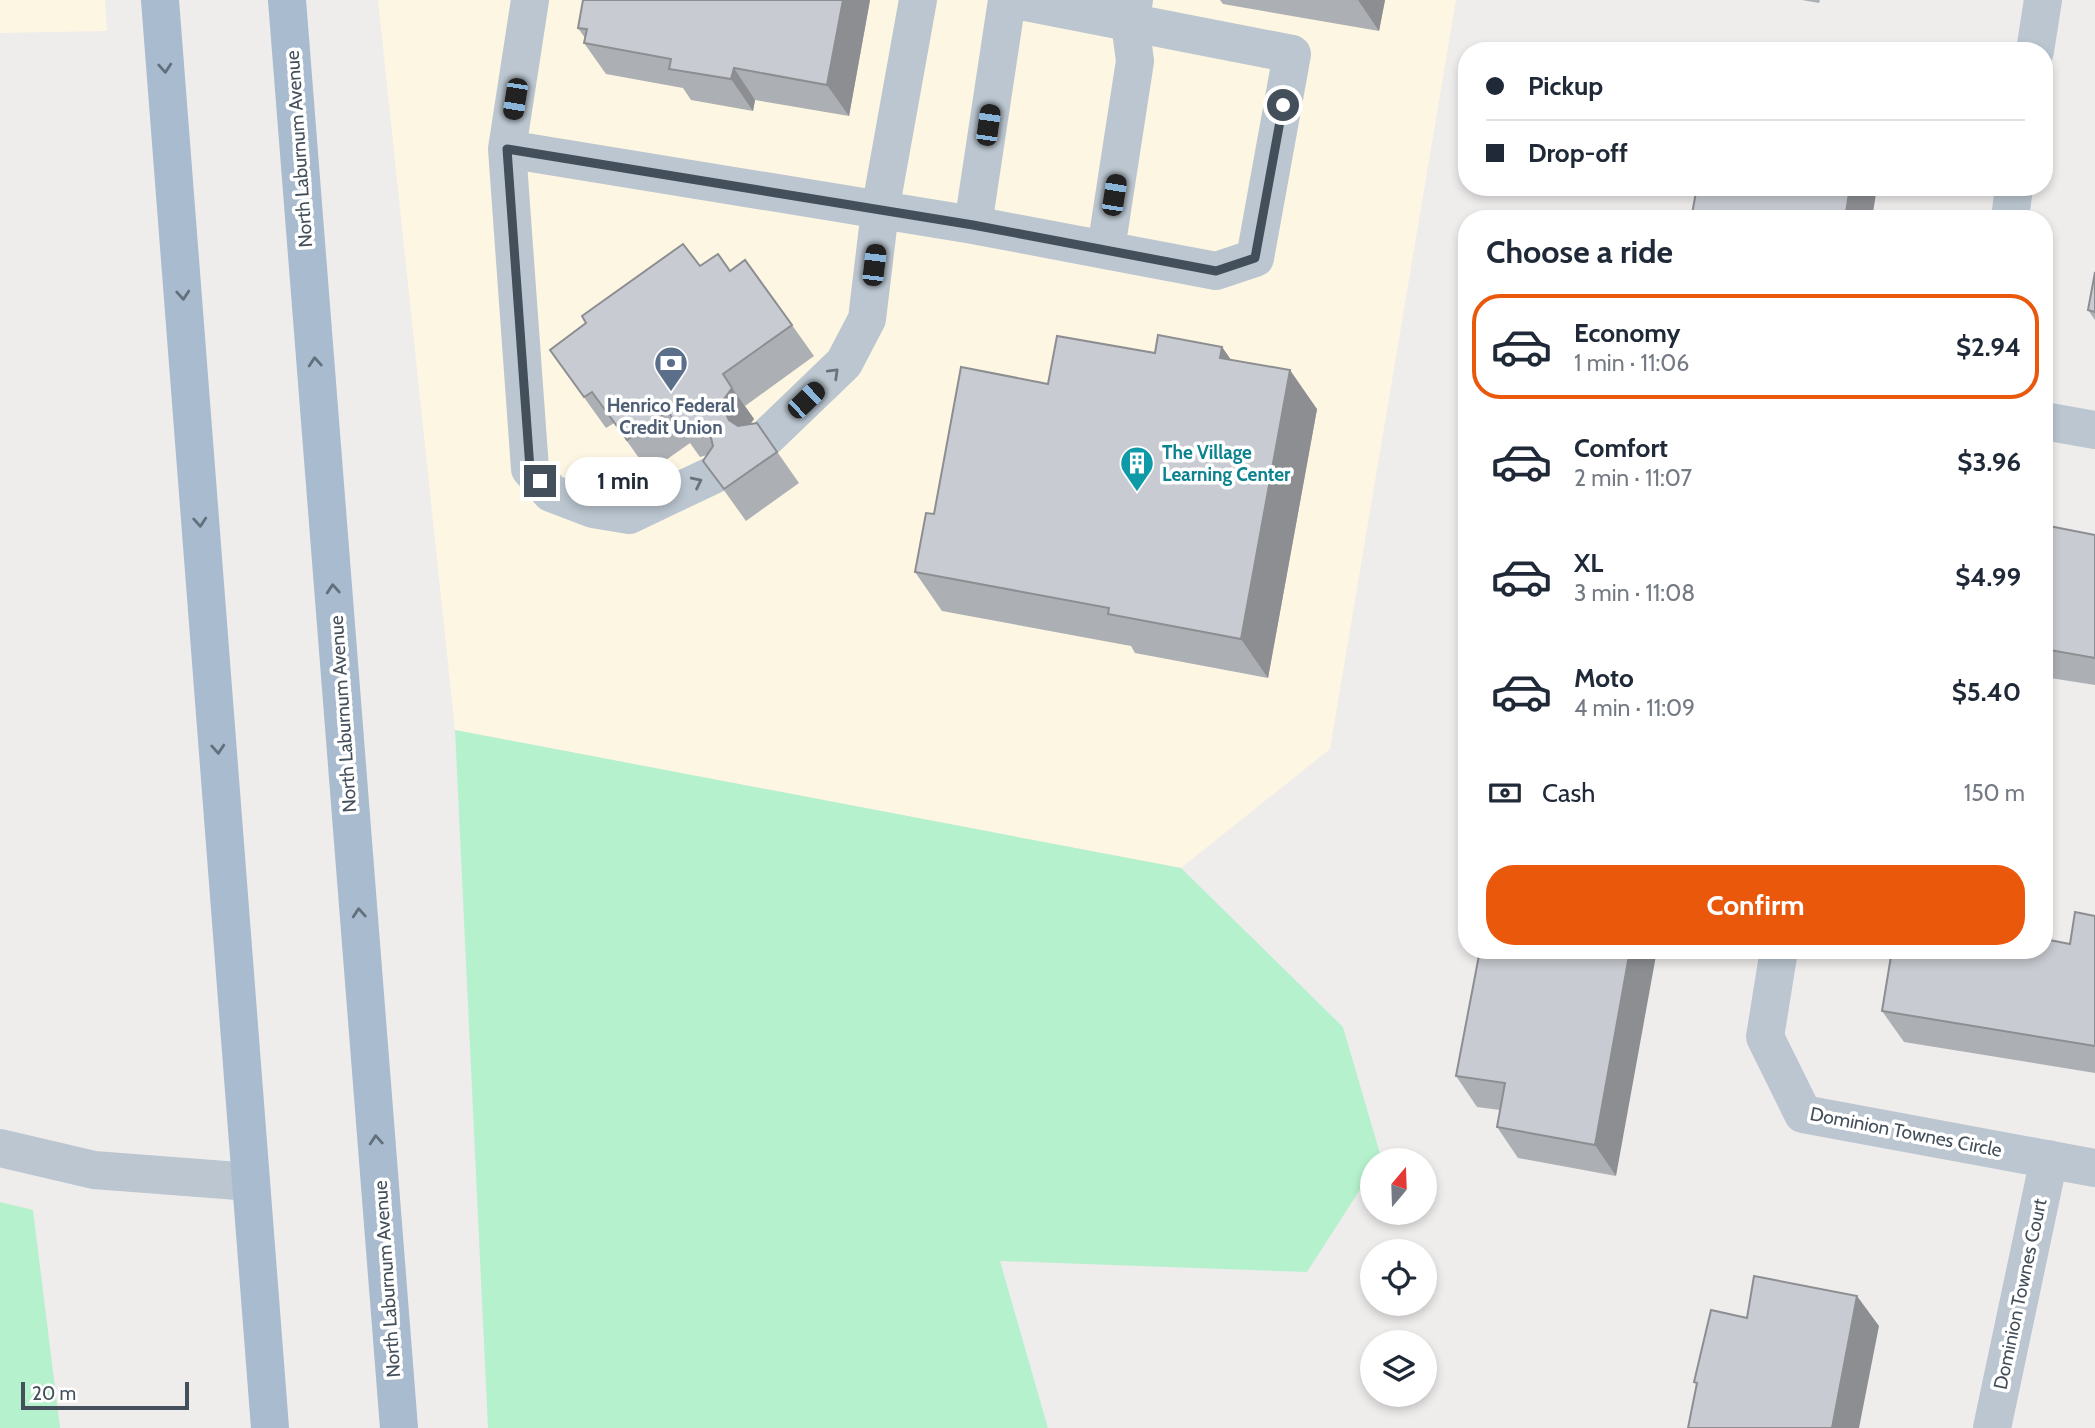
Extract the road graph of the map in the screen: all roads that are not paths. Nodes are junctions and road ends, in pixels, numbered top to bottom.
1 (160, 0) edge
2 (287, 0) edge
3 (530, 0) edge
4 (918, 0) edge
5 (1007, 0) edge
6 (1015, 0) edge
7 (2043, 0) edge
8 (1132, 11) edge
9 (2036, 42) edge
10 (507, 149) junction
11 (880, 211) junction
12 (973, 225) junction
13 (1106, 249) junction
14 (2053, 423) edge
15 (2095, 430) edge
16 (767, 437) edge
17 (713, 475) edge
18 (1778, 959) edge
19 (0, 1148) edge
20 (2049, 1159) junction
21 (2095, 1168) edge
22 (251, 1182) junction
23 (270, 1428) edge
24 (399, 1428) edge
25 (1992, 1428) edge

1 -> 22 main road
24 -> 2 main road, North Laburnum Avenue
3 - 10 street
4 - 11 street
5 - 12 street
6 - 8 street
7 - 9 street
8 - 13 street
8 - 13 street
10 - 11 street
10 -> 17 street
11 - 12 street
16 -> 11 street
12 - 13 street
14 - 15 street
18 - 20 street, Dominion Townes Circle
19 - 22 street
20 - 21 street, Dominion Townes Circle
20 - 25 street, Dominion Townes Court
22 - 23 main road

